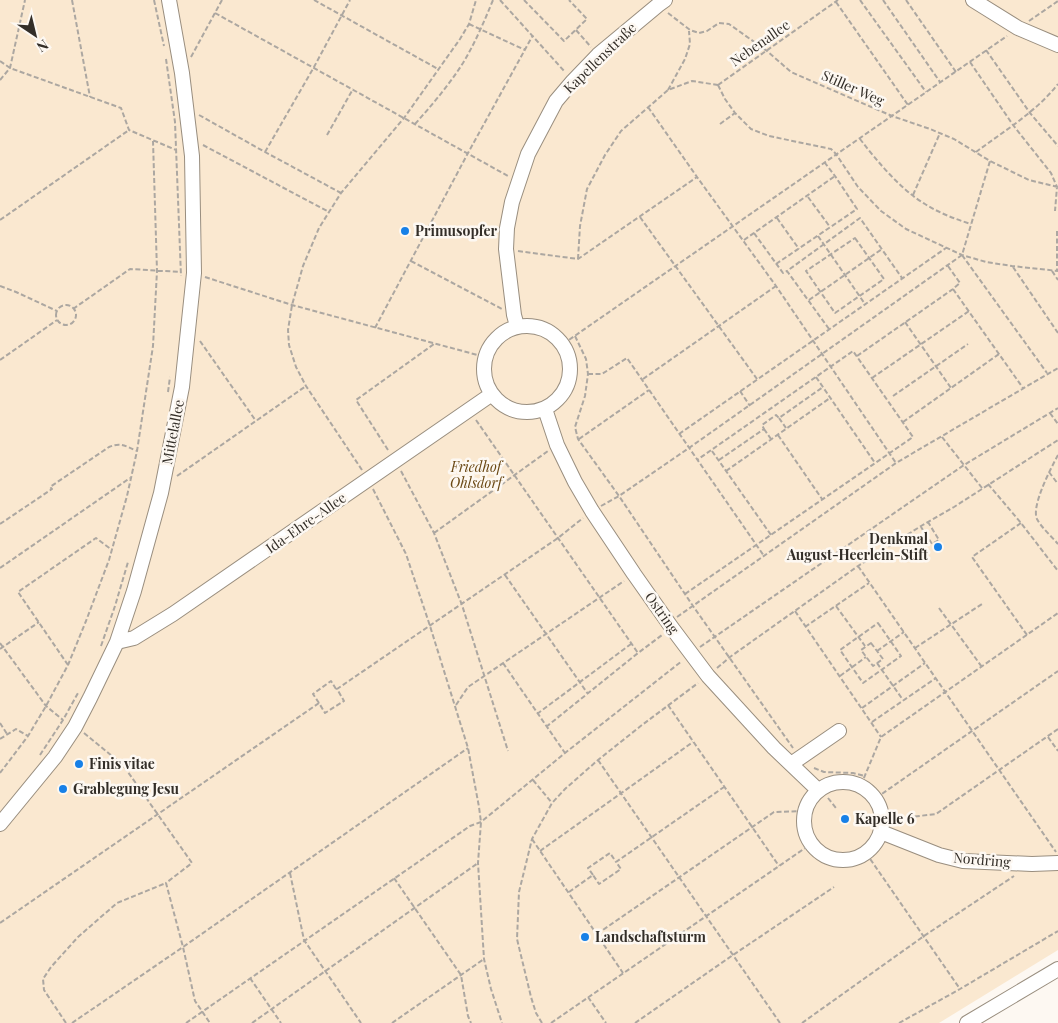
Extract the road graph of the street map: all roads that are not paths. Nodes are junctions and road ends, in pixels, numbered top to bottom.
1 (169, 0) edge
2 (973, 0) edge
3 (662, 2) edge
4 (1058, 45) edge
5 (516, 321) junction
6 (492, 394) junction
7 (545, 409) junction
8 (117, 642) junction
9 (839, 731) dead end
10 (795, 761) junction
11 (818, 790) junction
12 (0, 824) edge
13 (882, 826) junction
14 (1058, 863) edge
15 (1058, 968) edge
16 (966, 1023) edge

1 - 8 street, Mittelallee
2 - 4 street
3 - 5 street, Kapellenstraße
5 - 6 street
5 - 7 street
6 - 7 street
6 - 8 street, Ida-Ehre-Allee
7 - 10 street, Ostring
8 - 12 street, Mittelallee
9 - 10 street
10 - 11 street, Ostring
11 - 13 street
11 - 13 street
13 - 14 street, Nordring
15 - 16 street

